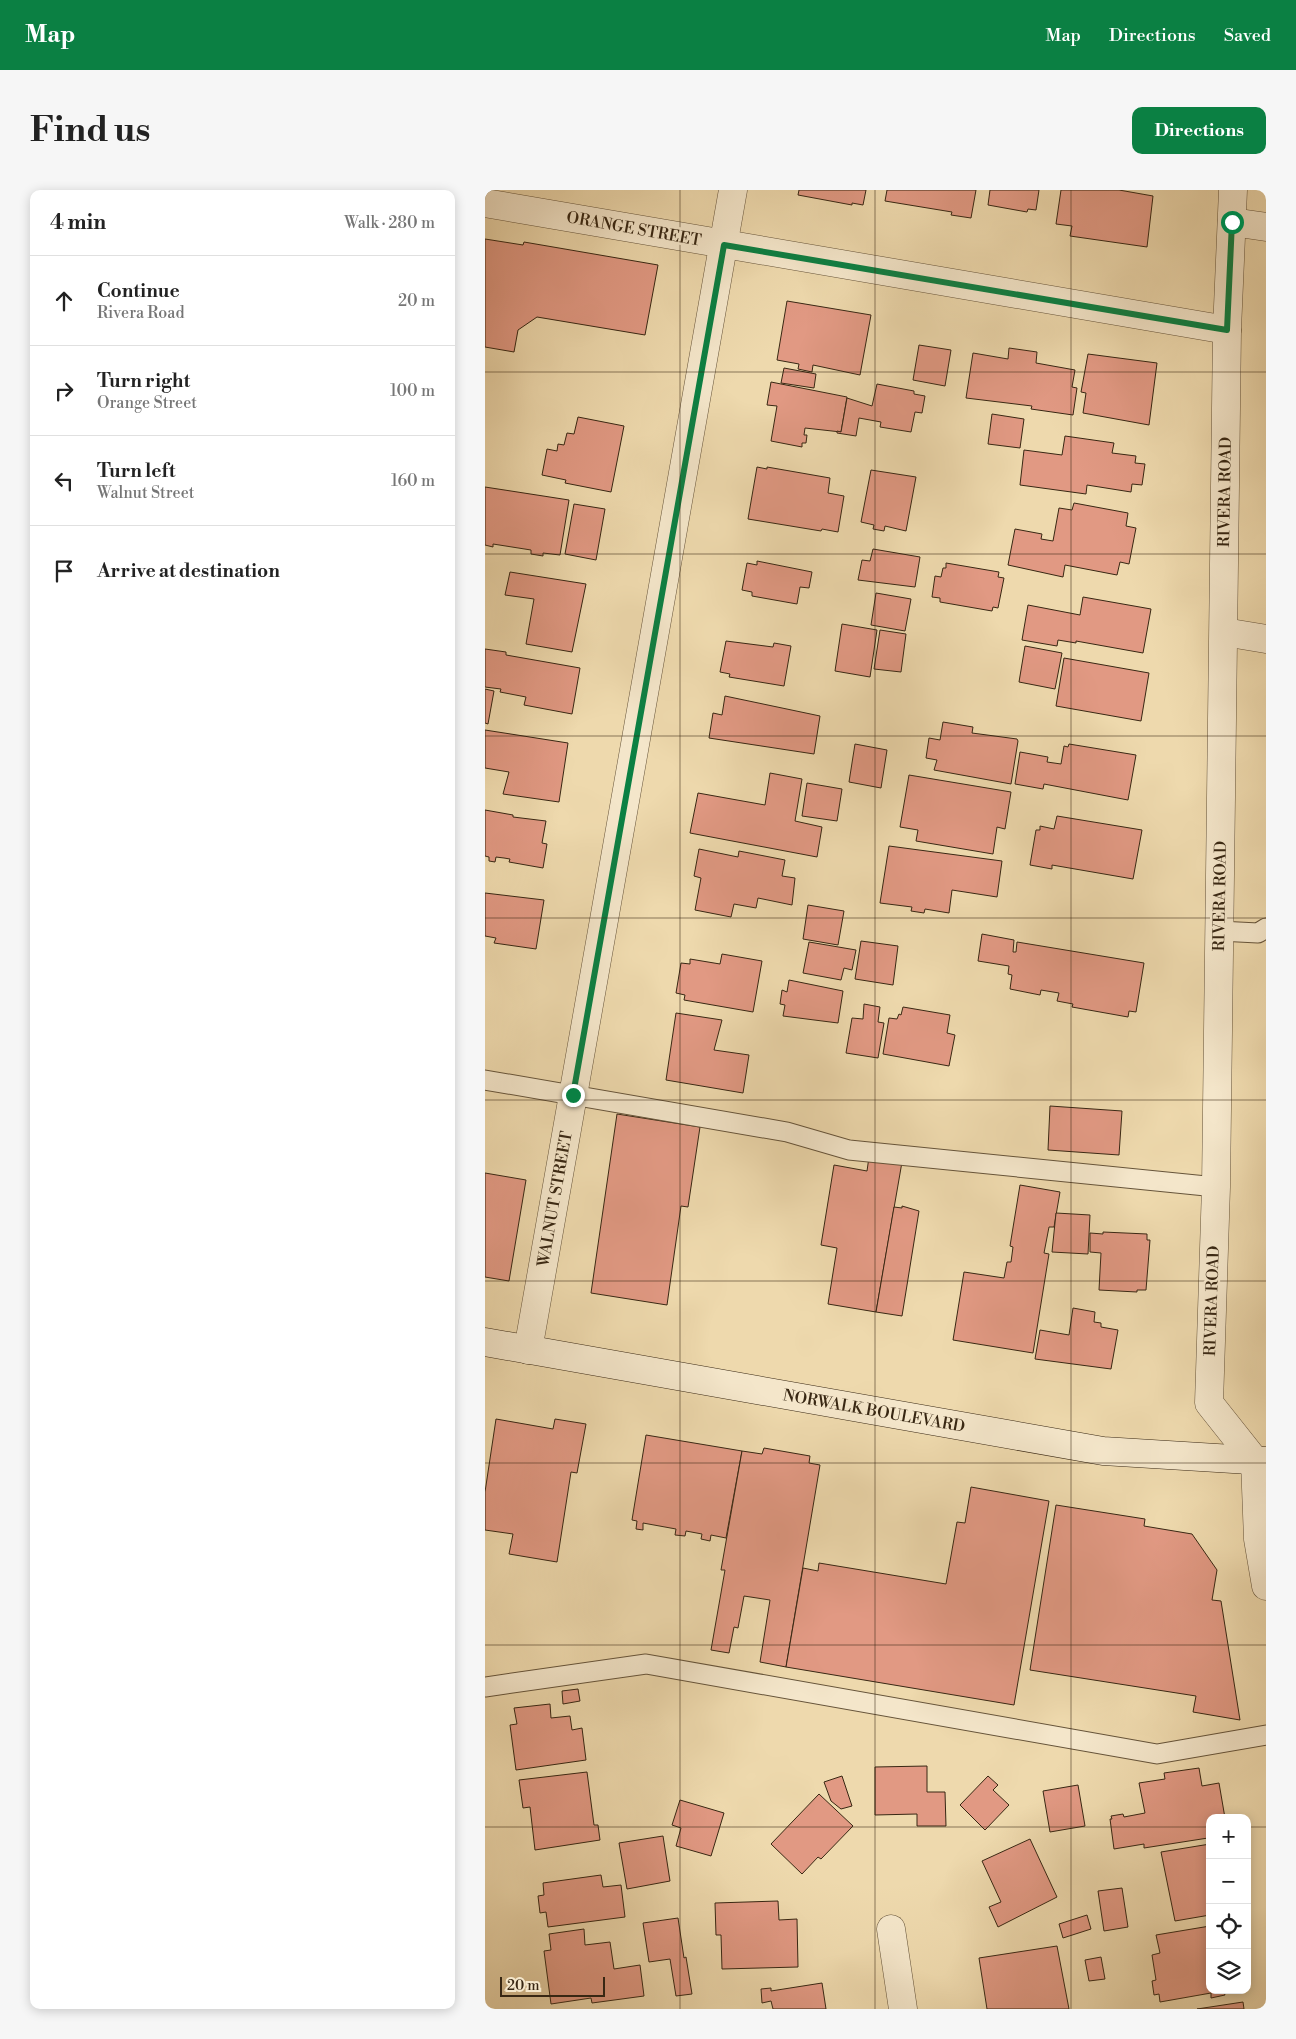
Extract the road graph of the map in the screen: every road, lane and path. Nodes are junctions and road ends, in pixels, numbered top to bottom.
1 (733, 190) edge
2 (1233, 190) edge
3 (485, 203) edge
4 (1232, 222) junction
5 (1266, 227) edge
6 (724, 245) junction
7 (1227, 330) junction
8 (1224, 632) junction
9 (1266, 639) edge
10 (1219, 931) junction
11 (1263, 933) edge
12 (485, 1080) edge
13 (573, 1095) junction
14 (1216, 1187) junction
15 (485, 1342) edge
16 (528, 1350) junction
17 (1261, 1461) edge
18 (1266, 1586) edge
19 (485, 1687) edge
20 (1266, 1735) edge
21 (891, 1929) dead end
22 (903, 2009) edge

1 - 6 street, WALNUT STREET
2 - 4 street, RIVERA ROAD
3 - 6 street, ORANGE STREET
4 - 5 street
4 - 7 street, RIVERA ROAD
6 - 7 street, ORANGE STREET
6 - 13 street, WALNUT STREET
7 - 8 street, RIVERA ROAD
8 - 9 street
8 - 10 street, RIVERA ROAD
10 - 11 lane
10 - 14 street, RIVERA ROAD
12 - 13 lane
13 - 14 lane
13 - 16 street, WALNUT STREET
14 - 17 street, RIVERA ROAD
15 - 16 street, NORWALK BOULEVARD
16 - 17 street, NORWALK BOULEVARD
17 - 18 street
19 - 20 lane
21 - 22 street

